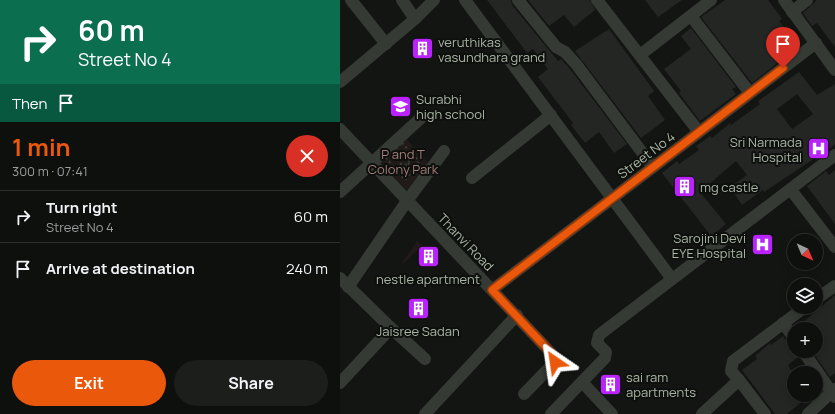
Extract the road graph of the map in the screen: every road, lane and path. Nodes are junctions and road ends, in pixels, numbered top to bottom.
1 (351, 0) edge
2 (402, 0) edge
3 (434, 0) edge
4 (465, 0) edge
5 (518, 0) edge
6 (597, 0) edge
7 (711, 0) edge
8 (784, 0) edge
9 (807, 0) edge
10 (792, 12) junction
11 (691, 16) junction
12 (415, 18) junction
13 (816, 43) junction
14 (386, 44) junction
15 (640, 55) junction
16 (835, 70) edge
17 (340, 82) edge
18 (750, 93) junction
19 (550, 115) junction
20 (422, 117) dead end
21 (340, 130) edge
22 (699, 132) junction
23 (411, 152) junction
24 (444, 152) dead end
25 (835, 155) edge
26 (408, 156) junction
27 (372, 163) junction
28 (408, 163) junction
29 (653, 167) junction
30 (415, 170) junction
31 (418, 173) dead end
32 (472, 178) dead end
33 (791, 190) junction
34 (340, 192) edge
35 (612, 198) junction
36 (407, 201) junction
37 (835, 247) edge
38 (672, 279) junction
39 (344, 282) edge
40 (835, 286) edge
41 (492, 290) junction
42 (823, 294) edge
43 (796, 314) edge
44 (517, 315) junction
45 (784, 323) junction
46 (391, 328) junction
47 (787, 328) edge
48 (808, 358) edge
49 (425, 360) dead end
50 (738, 380) junction
51 (340, 382) edge
52 (582, 382) junction
53 (834, 392) edge
54 (524, 394) dead end
55 (425, 414) edge
56 (551, 414) edge
57 (612, 414) edge
58 (702, 414) edge
59 (765, 414) edge
60 (808, 414) edge

1 - 14 street
2 - 12 street
3 - 12 street
4 - 19 street
5 - 29 street
6 - 15 street
7 - 11 street
8 - 10 street
9 - 10 street
10 - 13 street
11 - 15 street
11 - 18 street
12 - 14 street
13 - 16 street
13 - 18 street, Street No 4
14 - 17 street
15 - 22 street
18 - 22 street, Street No 4
19 - 32 street
19 - 35 street
20 - 27 street
21 - 27 street, Thanvi Road
22 - 29 street, Street No 4
23 - 26 path
23 - 30 path
23 - 30 path
24 - 36 street
25 - 33 street
26 - 28 path
26 - 28 path
27 - 34 street
27 - 36 street, Thanvi Road
28 - 30 path
29 - 35 street, Street No 4
30 - 31 path
33 - 37 street
33 - 38 street
35 - 38 street
35 - 41 street, Street No 4
36 - 39 street
36 - 41 street, Thanvi Road
38 - 52 street
39 - 46 street
40 - 42 street
41 - 44 street, Thanvi Road
43 - 45 street
44 - 54 street, Thanvi Road
44 - 55 street
45 - 47 street
45 - 50 street
46 - 49 street
46 - 51 street
48 - 53 street
50 - 58 street
50 - 59 street
52 - 56 street
52 - 57 street
53 - 60 street

